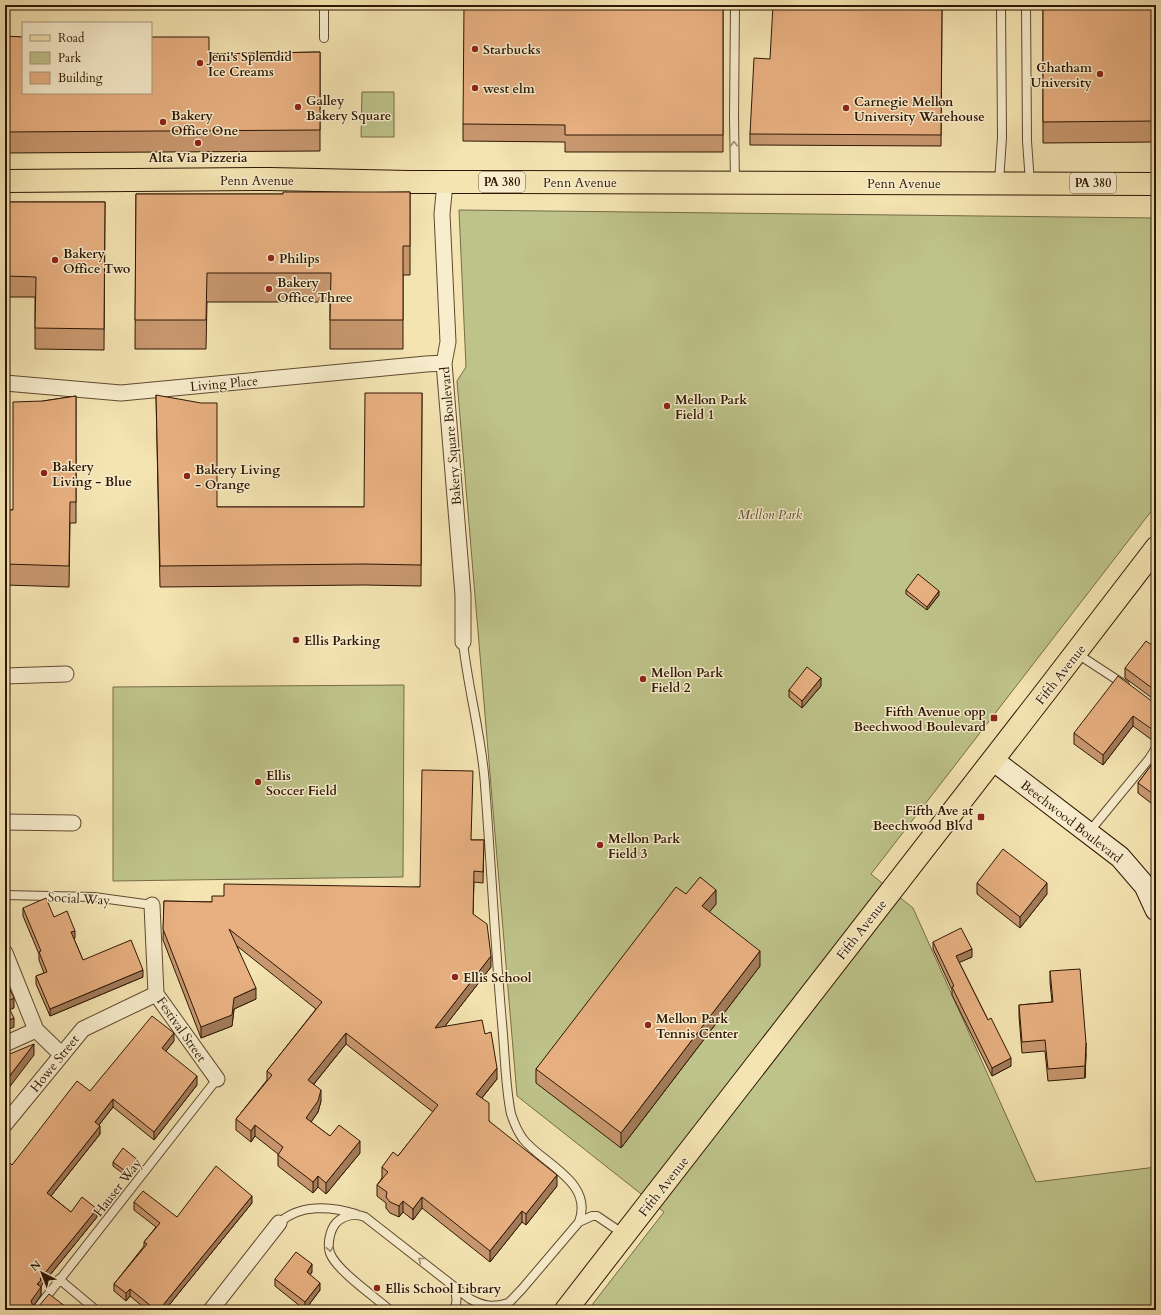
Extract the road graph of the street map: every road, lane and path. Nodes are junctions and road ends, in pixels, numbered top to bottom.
1 (324, 5) edge
2 (735, 5) edge
3 (1001, 5) edge
4 (1026, 5) edge
5 (324, 38) dead end
6 (5, 181) edge
7 (444, 183) junction
8 (735, 183) junction
9 (999, 183) junction
10 (1030, 183) junction
11 (1156, 184) edge
12 (444, 363) junction
13 (5, 383) edge
14 (1155, 552) edge
15 (462, 642) joint
16 (1076, 653) junction
17 (66, 674) dead end
18 (5, 676) edge
19 (1133, 691) edge
20 (1156, 748) edge
21 (993, 760) junction
22 (5, 822) edge
23 (73, 823) dead end
24 (1089, 833) junction
25 (1150, 889) edge
26 (5, 894) edge
27 (152, 905) joint
28 (1156, 910) edge
29 (5, 952) edge
30 (156, 994) junction
31 (36, 1030) junction
32 (5, 1044) edge
33 (62, 1054) junction
34 (216, 1079) joint
35 (5, 1124) edge
36 (357, 1214) junction
37 (578, 1222) junction
38 (279, 1223) joint
39 (625, 1235) junction
40 (60, 1279) junction
41 (451, 1284) junction
42 (509, 1303) junction
43 (36, 1310) edge
44 (96, 1310) edge
45 (211, 1310) edge
46 (390, 1310) edge
47 (454, 1310) edge
48 (502, 1310) edge
49 (566, 1310) edge

1 - 5 lane
8 -> 2 lane
3 - 9 lane
4 - 10 lane
6 - 7 main road, Penn Avenue / PA 380
7 - 8 main road, Penn Avenue / PA 380
7 - 12 street, Bakery Square Boulevard
8 - 9 main road, Penn Avenue / PA 380
9 - 10 main road, Penn Avenue / PA 380
10 - 11 main road, Penn Avenue / PA 380
12 - 13 street, Living Place
12 - 15 street, Bakery Square Boulevard
14 - 16 main road, Fifth Avenue
15 - 37 lane
16 - 19 lane
16 - 21 main road, Fifth Avenue
17 - 18 street
20 - 24 lane
21 - 24 main road, Beechwood Boulevard
21 - 39 main road, Fifth Avenue
22 - 23 street
24 - 25 main road, Beechwood Boulevard
25 - 28 main road, Beechwood Boulevard
26 - 27 lane, Social Way
27 - 30 street, Festival Street
29 - 31 street
30 - 33 street, Howe Street
30 - 34 street, Festival Street
31 - 32 street
31 - 33 street
33 - 35 street, Howe Street
34 - 40 lane, Hauser Way
36 - 38 lane
41 -> 36 lane
36 -> 46 lane
37 - 39 lane
37 - 42 lane
38 - 45 street
39 - 49 main road, Fifth Avenue
40 - 43 lane, Hauser Way
40 - 44 lane
41 - 42 lane
41 - 47 lane
42 - 48 lane

